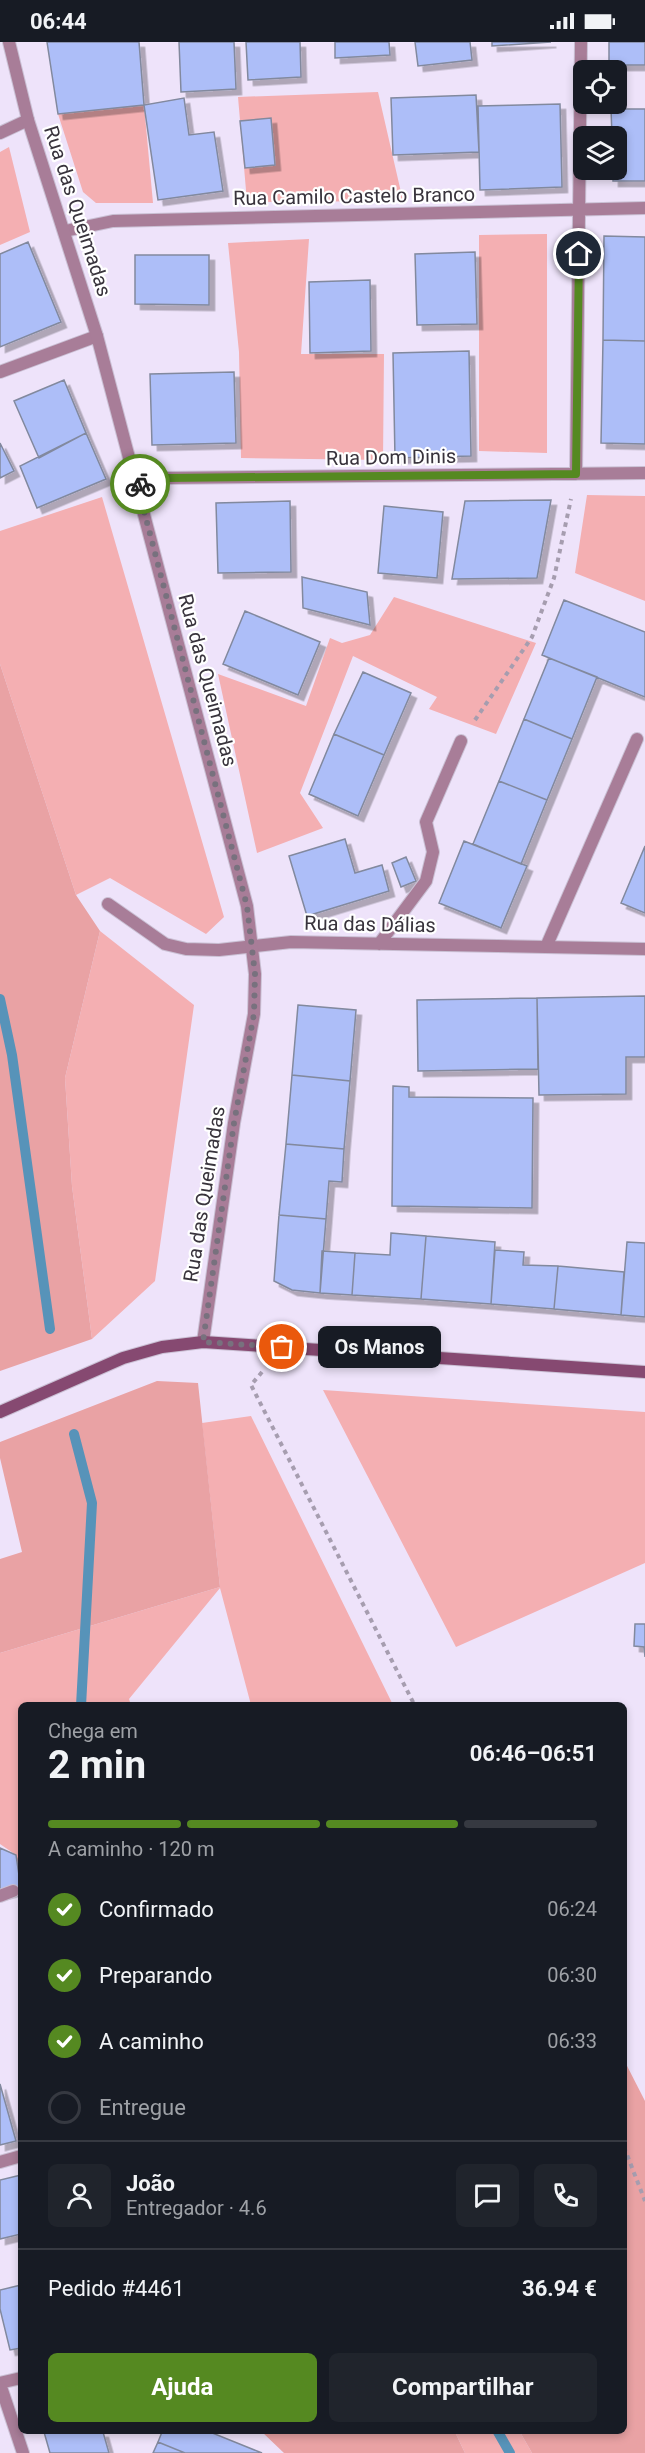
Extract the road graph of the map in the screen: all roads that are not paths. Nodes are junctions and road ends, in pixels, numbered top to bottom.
1 (9, 42) edge
2 (581, 42) edge
3 (28, 120) junction
4 (0, 133) edge
5 (645, 208) edge
6 (579, 210) junction
7 (65, 231) junction
8 (97, 336) junction
9 (0, 372) edge
10 (645, 473) edge
11 (576, 474) junction
12 (137, 484) junction
13 (638, 739) dead end
14 (461, 741) road end
15 (108, 904) dead end
16 (379, 944) junction
17 (253, 947) junction
18 (546, 947) junction
19 (645, 949) edge
20 (203, 1342) junction
21 (645, 1372) edge
22 (0, 1412) edge
23 (13, 1891) dead end
24 (0, 1896) edge
25 (18, 2157) edge
26 (0, 2162) edge
27 (18, 2379) edge
28 (0, 2384) edge
29 (23, 2453) edge

1 - 3 street, Rua das Queimadas
2 - 6 street
3 - 4 street
3 - 7 street, Rua das Queimadas
5 - 6 street, Rua Camilo Castelo Branco
6 - 7 street, Rua Camilo Castelo Branco
6 - 11 street
7 - 8 street, Rua das Queimadas
8 - 9 street
8 - 12 street, Rua das Queimadas
10 - 11 street, Rua Dom Dinis
11 - 12 street, Rua Dom Dinis
12 - 17 street, Rua das Queimadas
13 - 18 street
14 - 16 street
15 - 17 street, Rua das Dálias
16 - 17 street, Rua das Dálias
16 - 18 street, Rua das Dálias
17 - 20 street, Rua das Queimadas
18 - 19 street, Rua das Dálias
20 - 21 main road
20 - 22 main road
23 - 24 street
25 - 26 street
27 - 28 street
28 - 29 street

